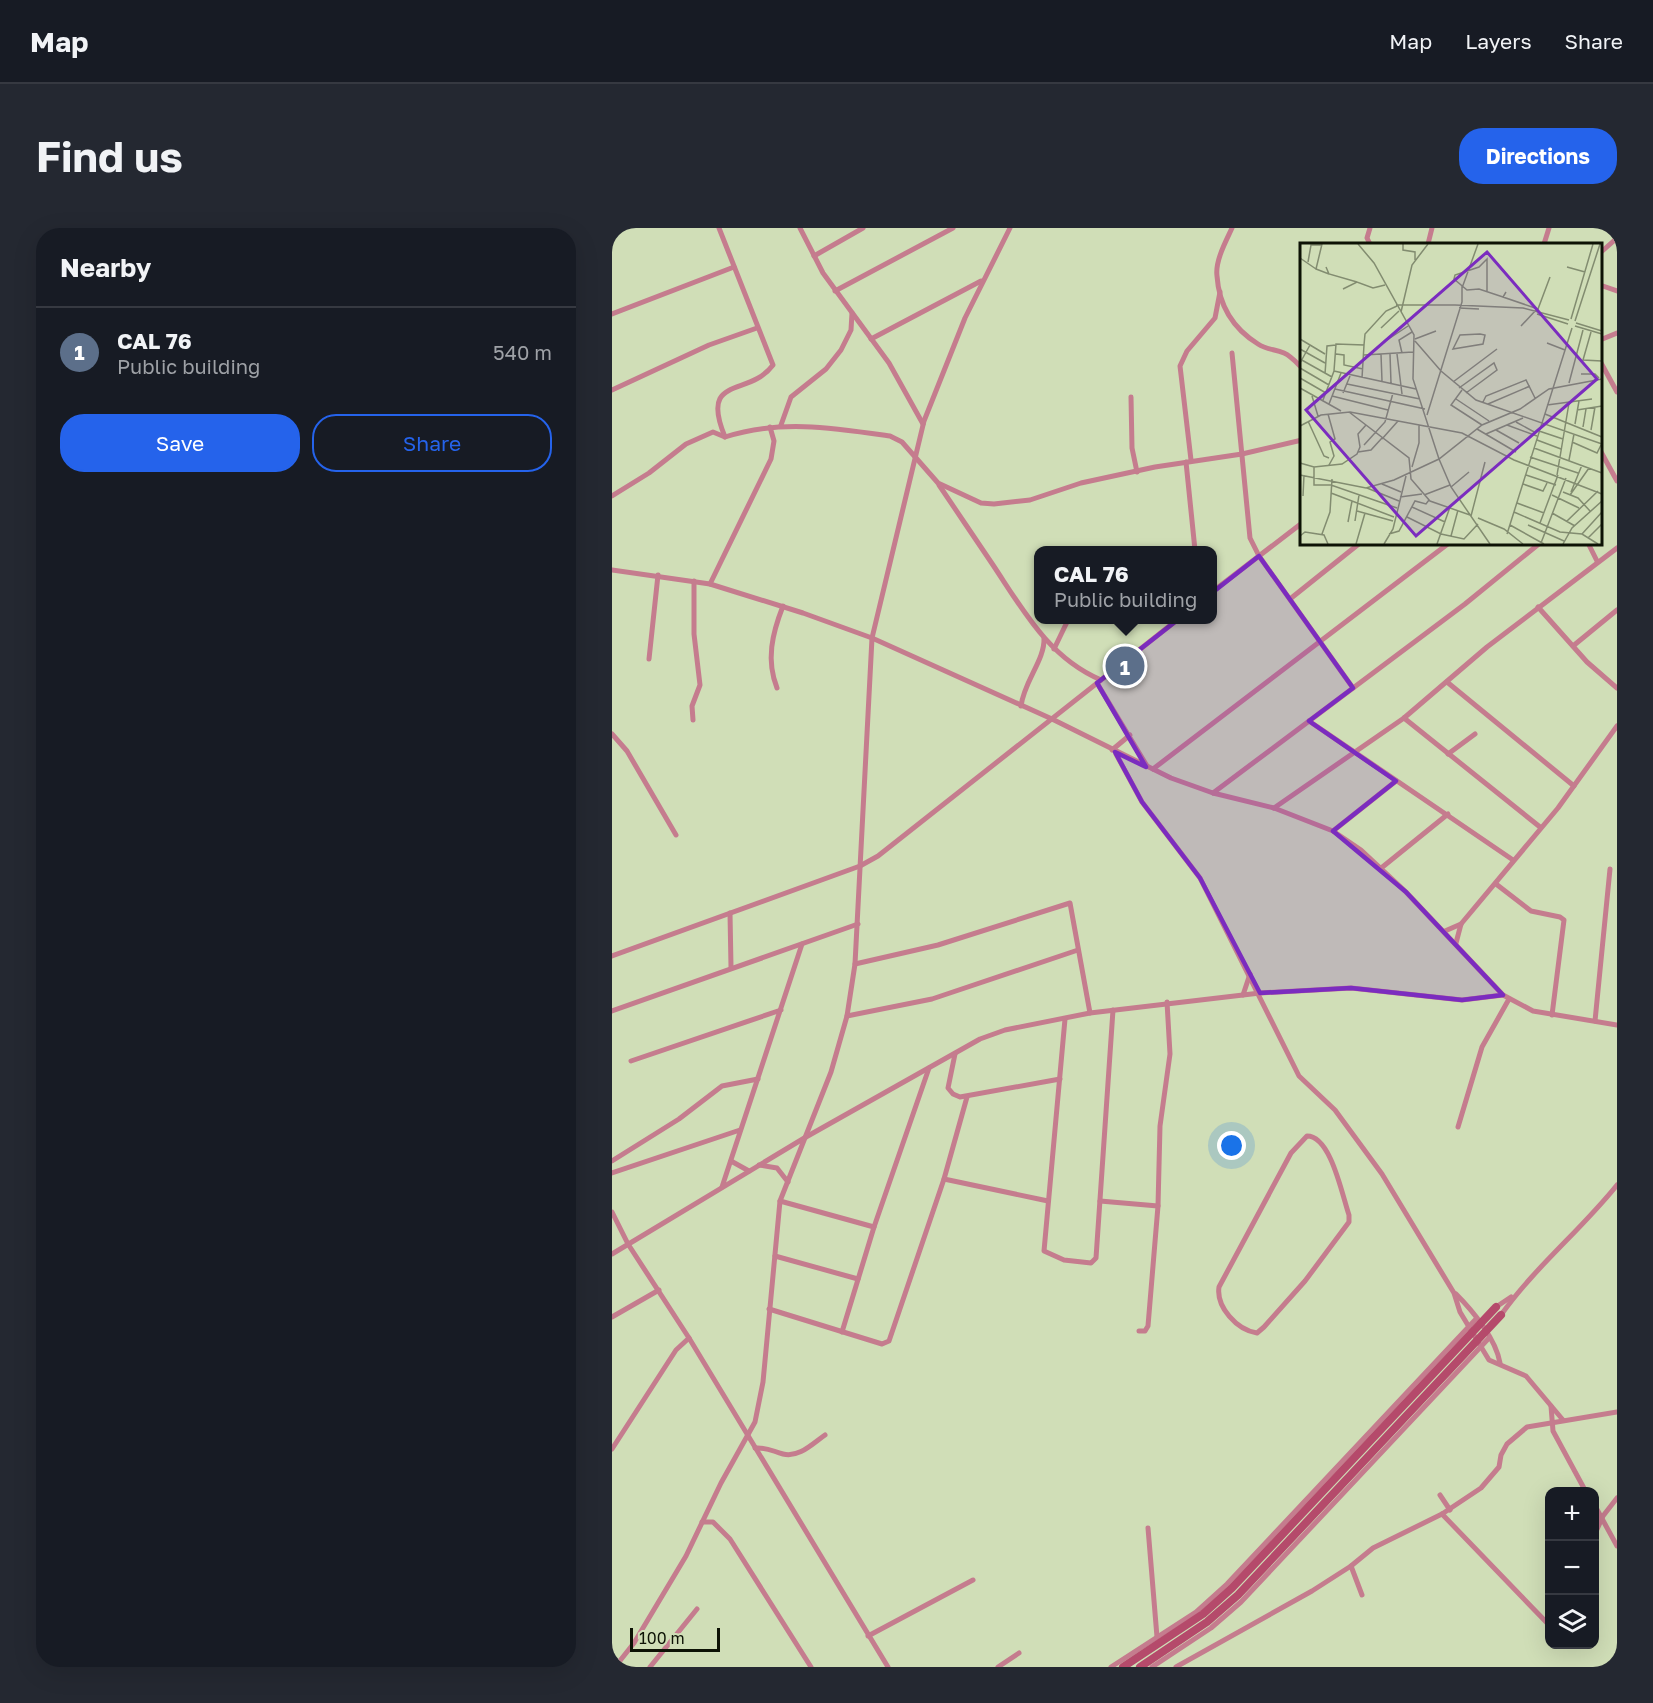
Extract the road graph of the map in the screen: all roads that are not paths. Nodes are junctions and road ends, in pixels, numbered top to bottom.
1 (719, 228) edge
2 (800, 228) edge
3 (863, 228) edge
4 (953, 228) edge
5 (1010, 228) edge
6 (1232, 228) edge
7 (1370, 228) edge
8 (1432, 228) edge
9 (1549, 228) edge
10 (1617, 238) edge
11 (1370, 243) edge
12 (1428, 243) edge
13 (1544, 243) edge
14 (1602, 251) edge
15 (814, 256) junction
16 (734, 267) junction
17 (982, 280) junction
18 (1602, 286) edge
19 (835, 291) junction
20 (1221, 291) junction
21 (1617, 291) edge
22 (852, 313) junction
23 (612, 314) edge
24 (758, 328) junction
25 (1617, 333) edge
26 (871, 339) junction
27 (1602, 339) edge
28 (1232, 353) dead end
29 (1602, 364) edge
30 (1300, 366) edge
31 (1616, 389) edge
32 (612, 390) edge
33 (1131, 398) dead end
34 (924, 424) junction
35 (781, 425) junction
36 (770, 427) junction
37 (725, 437) junction
38 (1300, 440) edge
39 (1242, 454) junction
40 (1602, 454) edge
41 (915, 457) junction
42 (1188, 461) junction
43 (1137, 472) junction
44 (1617, 481) edge
45 (938, 483) junction
46 (612, 496) edge
47 (1300, 525) edge
48 (1359, 544) edge
49 (1448, 544) edge
50 (1539, 544) edge
51 (1588, 544) edge
52 (1195, 546) edge
53 (1617, 548) edge
54 (1259, 556) junction
55 (1597, 561) junction
56 (612, 570) edge
57 (658, 575) junction
58 (694, 581) junction
59 (710, 584) junction
60 (1217, 588) edge
61 (1290, 599) junction
62 (783, 606) junction
63 (1538, 607) junction
64 (1617, 610) edge
65 (1066, 624) edge
66 (1172, 624) edge
67 (872, 638) junction
68 (1044, 639) junction
69 (1321, 640) junction
70 (1573, 646) junction
71 (1054, 649) junction
72 (649, 659) dead end
73 (1099, 681) junction
74 (1447, 682) junction
75 (777, 688) dead end
76 (1353, 688) junction
77 (1617, 688) edge
78 (1021, 706) junction
79 (1404, 718) junction
80 (1052, 719) junction
81 (693, 720) dead end
82 (1309, 721) junction
83 (1617, 726) edge
84 (612, 734) edge
85 (1475, 734) dead end
86 (1130, 735) junction
87 (1113, 751) junction
88 (1356, 752) junction
89 (1448, 754) junction
90 (1150, 768) junction
91 (1395, 781) junction
92 (1574, 786) junction
93 (1213, 793) junction
94 (1274, 808) junction
95 (1448, 814) junction
96 (1540, 827) junction
97 (1333, 831) junction
98 (676, 836) dead end
99 (1513, 860) junction
100 (860, 866) junction
101 (1380, 868) junction
102 (1610, 869) dead end
103 (1496, 884) junction
104 (730, 913) junction
105 (858, 924) junction
106 (1461, 924) junction
107 (1445, 931) junction
108 (1456, 943) junction
109 (802, 944) junction
110 (1078, 950) junction
111 (612, 956) edge
112 (855, 964) junction
113 (731, 967) junction
114 (1250, 975) junction
115 (1260, 993) junction
116 (1243, 994) junction
117 (1503, 995) junction
118 (1509, 999) junction
119 (1167, 1002) junction
120 (781, 1010) junction
121 (1113, 1010) junction
122 (612, 1011) edge
123 (1090, 1013) junction
124 (1552, 1015) junction
125 (847, 1016) junction
126 (1065, 1019) junction
127 (1595, 1021) junction
128 (1617, 1025) edge
129 (955, 1054) junction
130 (631, 1061) dead end
131 (929, 1068) junction
132 (758, 1079) junction
133 (1060, 1079) junction
134 (967, 1097) junction
135 (1458, 1127) dead end
136 (740, 1130) junction
137 (806, 1137) junction
138 (612, 1161) edge
139 (731, 1161) junction
140 (759, 1165) junction
141 (749, 1171) junction
142 (612, 1173) edge
143 (944, 1179) junction
144 (788, 1182) junction
145 (1617, 1185) edge
146 (722, 1187) junction
147 (780, 1201) junction
148 (1048, 1201) junction
149 (1100, 1201) junction
150 (1158, 1206) junction
151 (612, 1212) edge
152 (874, 1227) junction
153 (628, 1244) junction
154 (612, 1254) edge
155 (775, 1256) junction
156 (858, 1279) junction
157 (659, 1290) junction
158 (1454, 1293) junction
159 (1515, 1295) junction
160 (769, 1309) junction
161 (1499, 1311) junction
162 (1275, 1315) joint
163 (612, 1317) edge
164 (1478, 1321) junction
165 (1471, 1329) junction
166 (1139, 1331) dead end
167 (842, 1332) junction
168 (1487, 1335) junction
169 (689, 1338) junction
170 (1479, 1343) junction
171 (1500, 1363) junction
172 (1551, 1404) junction
173 (1617, 1412) edge
174 (1563, 1420) junction
175 (1552, 1422) junction
176 (825, 1435) dead end
177 (748, 1438) junction
178 (613, 1446) edge
179 (755, 1448) junction
180 (1584, 1487) edge
181 (1440, 1495) dead end
182 (1617, 1498) edge
183 (1450, 1510) junction
184 (1599, 1511) edge
185 (1442, 1514) junction
186 (1603, 1516) junction
187 (702, 1522) junction
188 (1599, 1525) edge
189 (1148, 1528) dead end
190 (1617, 1546) edge
191 (1351, 1566) junction
192 (973, 1580) dead end
193 (1362, 1595) dead end
194 (697, 1609) dead end
195 (1545, 1621) edge
196 (868, 1636) junction
197 (1161, 1648) junction
198 (1019, 1653) dead end
199 (615, 1667) edge
200 (650, 1667) edge
201 (811, 1667) edge
202 (888, 1667) edge
203 (998, 1667) edge
204 (1111, 1667) edge
205 (1123, 1667) edge
206 (1140, 1667) edge
207 (1152, 1667) edge
208 (1176, 1667) edge

1 - 16 street
2 - 15 street
3 - 15 street
4 - 19 street
5 - 17 street
6 - 20 street
7 - 11 street
8 - 12 street
9 - 13 street
10 - 14 street
15 - 19 street
16 - 23 street
16 - 24 street
17 - 26 street
17 - 34 street
18 - 21 street
19 - 22 street
20 - 30 street
20 - 42 street
22 - 26 street
22 - 35 street
24 - 32 street
24 - 37 street
25 - 27 street
26 - 34 street
28 - 39 street
29 - 31 street
33 - 43 street
34 - 41 street
35 - 36 street
35 - 41 street
36 - 37 street
36 - 59 street
37 - 46 street
38 - 39 street
39 - 42 street
39 - 54 street
40 - 44 street
41 - 45 street
41 - 67 street
42 - 43 street
42 - 52 street
43 - 45 street
45 - 68 street
47 - 54 street
48 - 61 street
49 - 69 street
50 - 76 street
51 - 55 street
53 - 55 street
54 - 60 street
54 - 61 street
55 - 63 street
56 - 57 street
57 - 58 street
57 - 72 street
58 - 59 street
58 - 81 street
59 - 62 street
61 - 69 street
62 - 67 street
62 - 75 street
63 - 70 street
63 - 74 street
64 - 70 street
65 - 71 street
66 - 73 street
67 - 78 street
67 - 100 street
68 - 71 street
68 - 78 street
69 - 76 street
69 - 90 street
70 - 77 street
71 - 73 street
73 - 80 street
73 - 86 street
74 - 79 street
74 - 92 street
76 - 82 street
78 - 80 street
79 - 88 street
79 - 89 street
80 - 87 street
80 - 100 street
82 - 88 street
82 - 93 street
83 - 92 street
84 - 98 street
85 - 89 street
86 - 87 street
86 - 90 street
87 - 90 street
87 - 114 street
88 - 91 street
88 - 94 street
89 - 96 street
90 - 93 street
91 - 95 street
91 - 97 street
92 - 96 street
93 - 94 street
94 - 97 street
95 - 99 street
95 - 101 street
96 - 99 street
97 - 101 street
99 - 103 street
100 - 104 street
100 - 105 street
101 - 107 street
102 - 127 street
103 - 106 street
103 - 124 street
104 - 111 street
104 - 113 street
105 - 109 street
105 - 112 street
106 - 107 street
106 - 108 street
107 - 108 street
108 - 117 street
109 - 113 street
109 - 120 street
110 - 112 street
110 - 123 street
110 - 125 street
112 - 125 street
113 - 122 street
114 - 115 street
114 - 116 street
115 - 116 street
115 - 117 street
115 - 158 street
116 - 119 street
117 - 118 street
118 - 124 street
118 - 135 street
119 - 121 street
119 - 150 street
120 - 130 street
120 - 132 street
121 - 123 street
121 - 149 street
123 - 126 street
124 - 127 street
125 - 137 street
126 - 129 street
126 - 133 street
127 - 128 street
129 - 131 street
129 - 134 street
131 - 137 street
131 - 152 street
132 - 136 street
132 - 138 street
133 - 134 street
133 - 148 street
134 - 143 street
136 - 139 street
136 - 142 street
137 - 140 street
137 - 144 street
139 - 141 street
139 - 146 street
140 - 141 street
140 - 144 street
141 - 146 street
143 - 148 street
143 - 167 street
144 - 147 street
145 - 159 street
146 - 153 street
147 - 152 street
147 - 155 street
148 - 149 street
149 - 150 street
150 - 166 street
151 - 153 street
152 - 156 street
153 - 154 street
153 - 157 street
155 - 156 street
155 - 160 street
156 - 167 street
157 - 163 street
157 - 169 street
158 - 164 street
158 - 165 street
159 - 161 street
159 - 161 street
160 - 167 street
160 - 177 street
161 - 164 main road
161 - 168 main road
162 - 162 street
164 - 165 main road
164 - 168 street
165 - 170 street
165 - 197 main road
168 - 170 main road
168 - 171 street
169 - 177 street
169 - 178 street
170 - 171 street
170 - 197 main road
171 - 172 street
172 - 174 street
172 - 175 street
173 - 174 street
174 - 175 street
175 - 180 street
175 - 183 street
176 - 179 street
177 - 179 street
177 - 187 street
179 - 196 street
181 - 183 street
182 - 186 street
183 - 185 street
184 - 186 street
185 - 191 street
185 - 195 street
186 - 188 street
186 - 190 street
187 - 199 street
187 - 201 street
189 - 197 street
191 - 193 street
191 - 208 street
192 - 196 street
194 - 200 street
196 - 202 street
197 - 204 street
197 - 205 main road
197 - 206 main road
197 - 207 street
198 - 203 street

